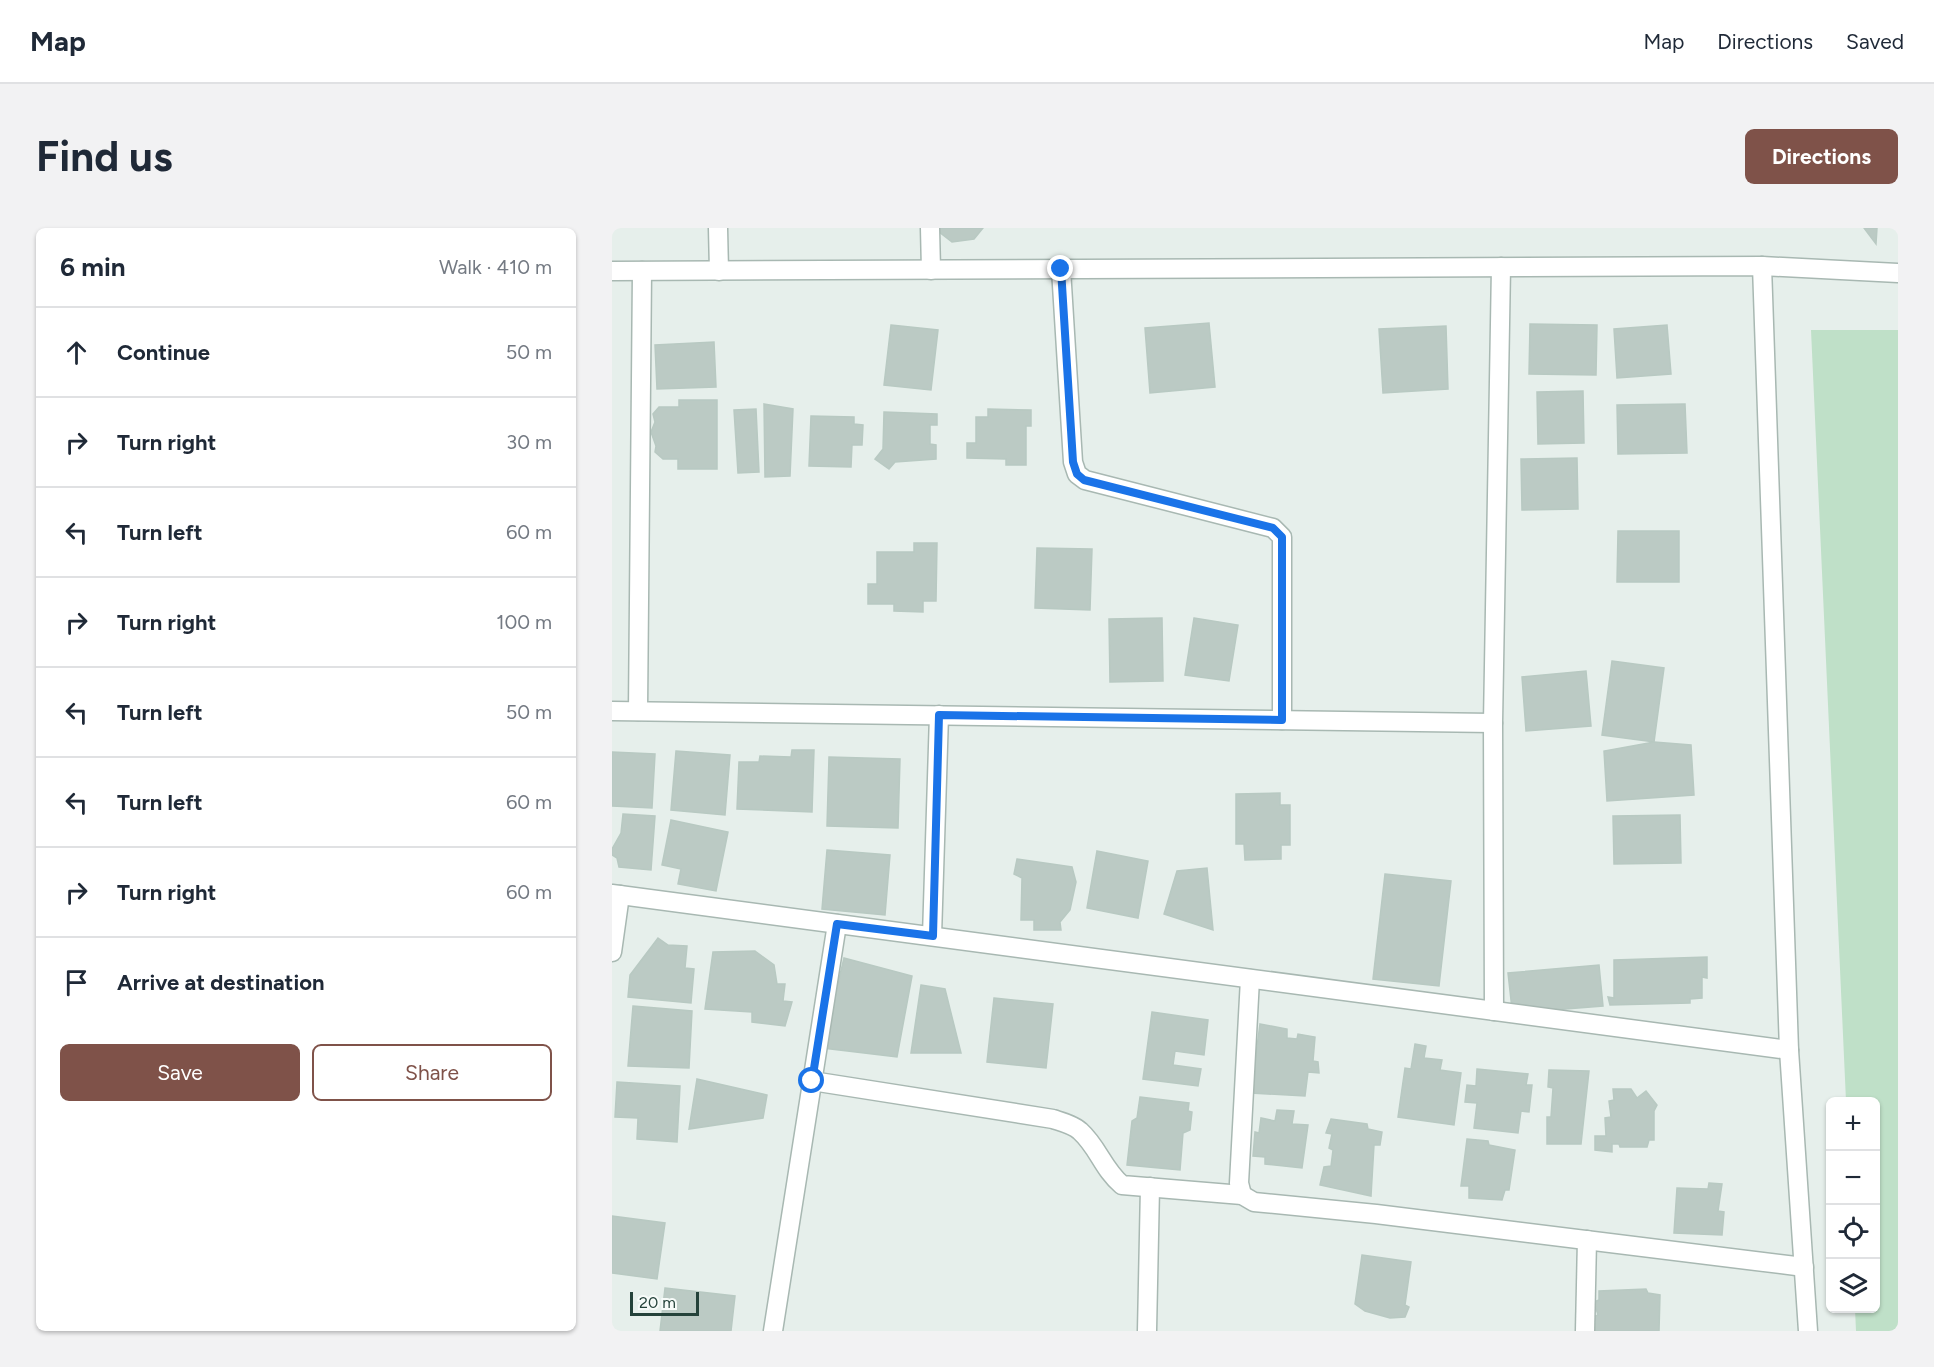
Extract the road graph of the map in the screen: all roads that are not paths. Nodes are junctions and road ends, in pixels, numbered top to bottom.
1 (718, 228) edge
2 (930, 228) edge
3 (1762, 266) junction
4 (1501, 267) junction
5 (1061, 269) junction
6 (931, 270) junction
7 (642, 271) junction
8 (719, 271) junction
9 (612, 272) edge
10 (1898, 273) edge
11 (612, 711) edge
12 (638, 711) junction
13 (939, 715) junction
14 (1282, 720) junction
15 (1493, 723) junction
16 (616, 895) edge
17 (837, 924) junction
18 (933, 936) junction
19 (612, 952) edge
20 (1250, 979) junction
21 (1494, 1011) junction
22 (1789, 1050) junction
23 (812, 1081) junction
24 (1150, 1187) junction
25 (1242, 1195) junction
26 (1587, 1240) junction
27 (1803, 1267) junction
28 (773, 1331) edge
29 (1147, 1331) edge
30 (1585, 1331) edge
31 (1808, 1331) edge

1 - 8 street
2 - 6 street
3 - 4 street
3 - 10 street
3 - 22 street
4 - 5 street
4 - 15 street
5 - 6 street
5 - 14 street
6 - 8 street
7 - 8 street
7 - 9 street
7 - 12 street
11 - 12 street
12 - 13 street
13 - 14 street
13 - 18 street
14 - 15 street
15 - 21 street
16 - 17 street
16 - 19 street
17 - 18 street
17 - 23 street
18 - 20 street
20 - 21 street
20 - 25 street
21 - 22 street
22 - 27 street
23 - 24 street
23 - 28 street
24 - 25 street
24 - 29 street
25 - 26 street
26 - 27 street
26 - 30 street
27 - 31 street

